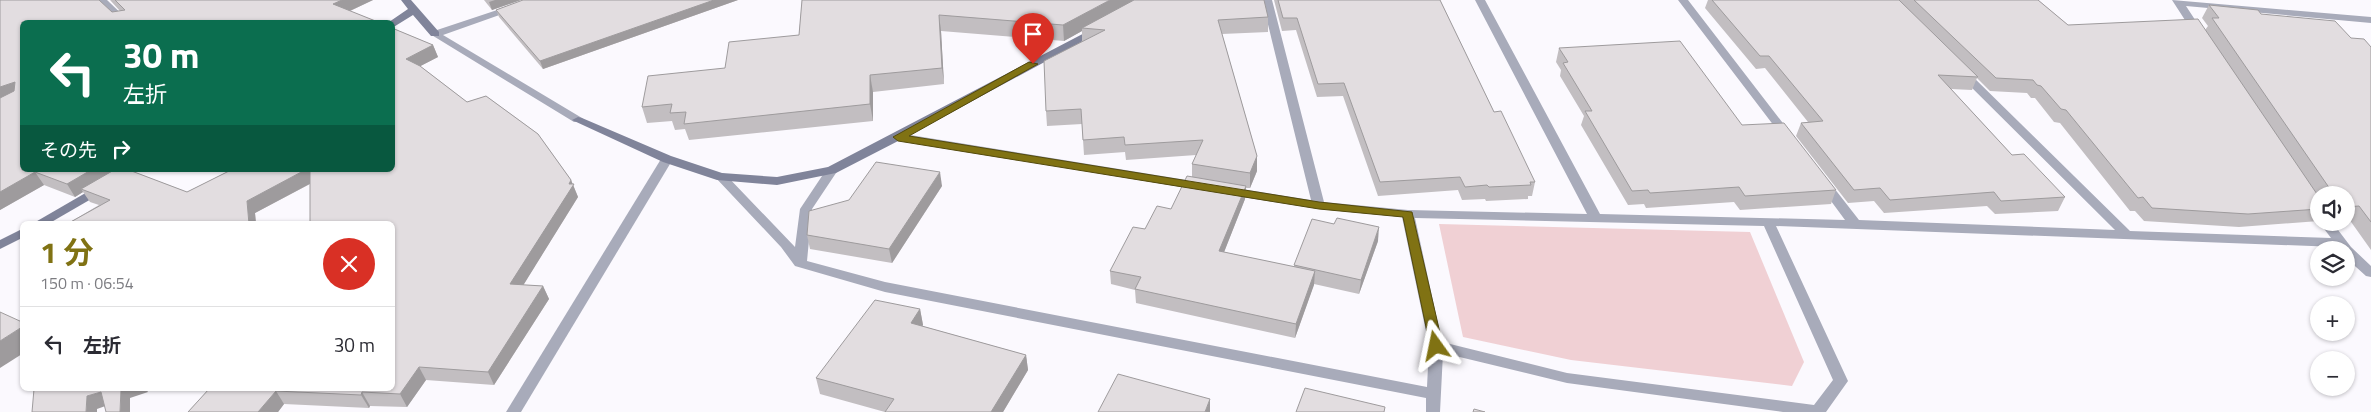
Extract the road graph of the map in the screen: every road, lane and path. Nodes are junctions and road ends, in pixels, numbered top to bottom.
1 (102, 0) edge
2 (406, 0) edge
3 (537, 0) edge
4 (1268, 0) edge
5 (1480, 0) edge
6 (1683, 0) edge
7 (2177, 1) edge
8 (413, 10) junction
9 (123, 20) edge
10 (2371, 20) edge
11 (395, 24) edge
12 (1107, 24) edge
13 (435, 34) junction
14 (2205, 43) edge
15 (1952, 62) edge
16 (898, 137) junction
17 (1796, 147) edge
18 (667, 159) junction
19 (832, 170) junction
20 (1814, 170) edge
21 (721, 177) junction
22 (116, 180) edge
23 (1319, 205) junction
24 (1408, 214) junction
25 (1596, 219) junction
26 (43, 221) edge
27 (1769, 224) junction
28 (1855, 224) junction
29 (2125, 233) junction
30 (20, 234) edge
31 (0, 245) edge
32 (2310, 246) edge
33 (2355, 258) edge
34 (800, 263) junction
35 (2371, 273) edge
36 (1436, 346) junction
37 (1433, 394) junction
38 (513, 412) edge
39 (1432, 412) edge

1 - 9 street
2 - 8 street
3 - 13 street
4 - 23 street
5 - 25 street
6 - 17 street
7 - 10 street
7 - 14 street
8 - 11 street
8 - 13 street
12 - 16 street
13 - 18 street
15 - 29 street
16 - 19 street
16 - 23 street
18 - 21 street
18 - 38 street
19 - 21 street
19 - 34 street
20 - 28 street
21 - 34 street
22 - 26 street
23 - 24 street
24 - 25 street
24 - 36 street
25 - 27 street
27 - 28 street
27 - 36 street
28 - 29 street
29 - 32 street
30 - 31 street
33 - 35 street
34 - 37 street
36 - 37 street
37 - 39 street

